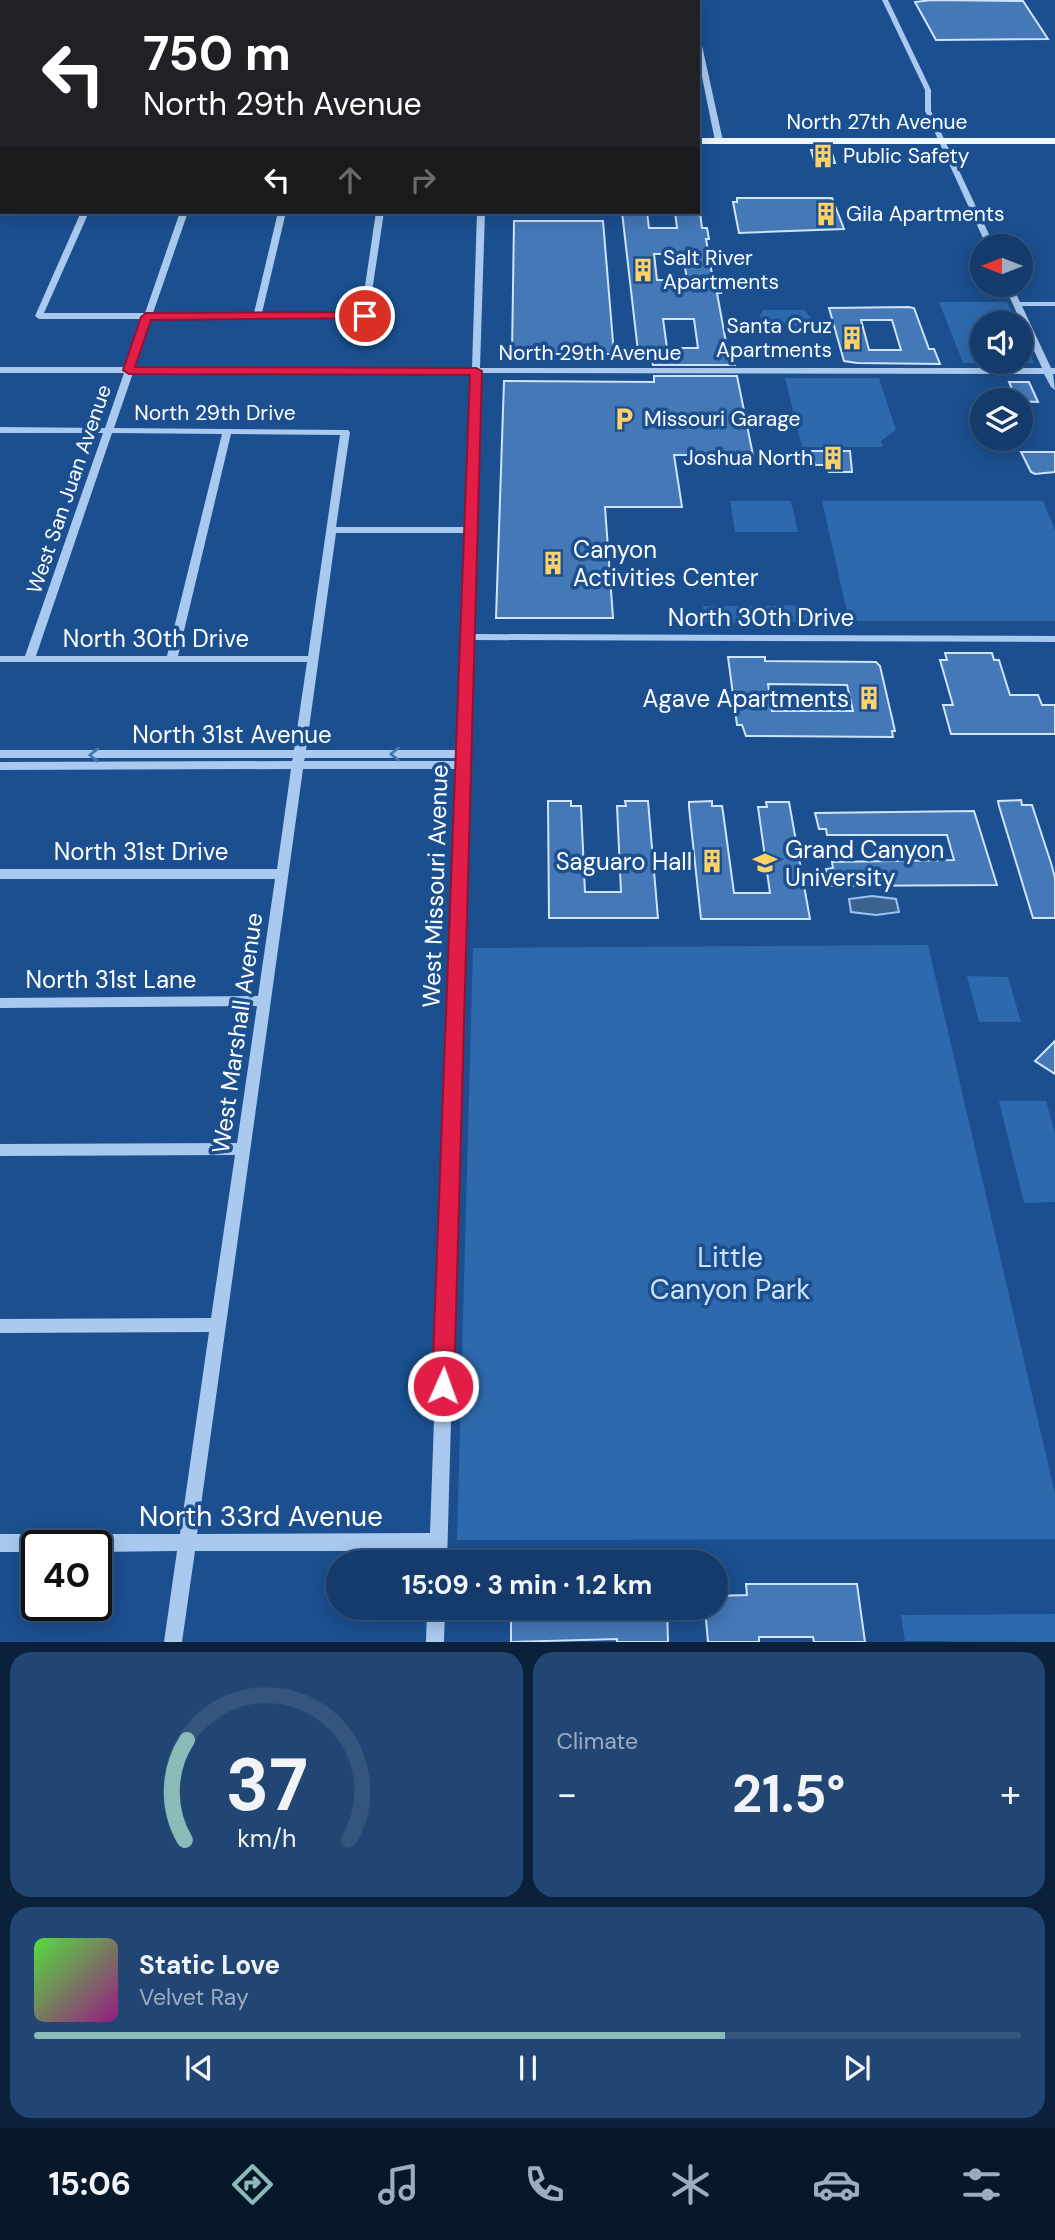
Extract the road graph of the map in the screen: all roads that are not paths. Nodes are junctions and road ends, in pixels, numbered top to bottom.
1 (884, 0) edge
2 (700, 51) edge
3 (700, 141) edge
4 (719, 141) junction
5 (942, 141) junction
6 (1055, 141) edge
7 (84, 214) edge
8 (183, 214) edge
9 (282, 214) edge
10 (380, 214) edge
11 (481, 214) edge
12 (984, 234) edge
13 (1014, 298) edge
14 (1017, 304) junction
15 (1055, 304) edge
16 (146, 317) junction
17 (257, 317) junction
18 (0, 370) edge
19 (129, 370) junction
20 (476, 371) junction
21 (1052, 372) edge
22 (1055, 387) edge
23 (0, 430) edge
24 (109, 430) junction
25 (227, 431) junction
26 (345, 432) joint
27 (331, 530) junction
28 (471, 530) junction
29 (467, 637) junction
30 (1055, 639) edge
31 (0, 659) edge
32 (29, 659) junction
33 (172, 659) junction
34 (313, 659) junction
35 (0, 754) edge
36 (57, 760) junction
37 (298, 760) junction
38 (463, 760) junction
39 (0, 766) edge
40 (0, 874) edge
41 (282, 874) junction
42 (264, 1001) junction
43 (0, 1003) edge
44 (243, 1149) junction
45 (0, 1150) edge
46 (218, 1325) junction
47 (0, 1326) edge
48 (438, 1542) junction
49 (0, 1543) edge
50 (187, 1543) junction
51 (438, 1550) edge
52 (436, 1620) edge
53 (173, 1642) edge
54 (435, 1642) edge

1 - 5 street
2 - 4 street
3 - 4 main road, North 27th Avenue
4 - 5 main road, North 27th Avenue
5 - 6 main road, North 27th Avenue
5 - 12 street
7 - 16 street
8 - 16 street, West San Juan Avenue
9 - 17 street
10 - 17 street
11 - 20 street, West Missouri Avenue
13 - 14 street
14 - 15 street
14 - 21 street
16 - 17 street
16 - 19 street, West San Juan Avenue
18 - 19 street, North 29th Avenue
19 - 20 street, North 29th Avenue
19 - 24 street, West San Juan Avenue
20 - 21 street, North 29th Avenue
20 - 28 street, West Missouri Avenue
21 - 22 street
23 - 24 street, North 29th Drive
24 - 25 street, North 29th Drive
24 - 32 street, West San Juan Avenue
25 - 26 street, North 29th Drive
25 - 33 street
26 - 27 street, West Marshall Avenue
27 - 28 street
27 - 34 street, West Marshall Avenue
28 - 29 street, West Missouri Avenue
29 - 30 street, North 30th Drive
29 - 38 street, West Missouri Avenue
31 - 32 street, North 30th Drive
32 - 33 street, North 30th Drive
33 - 34 street, North 30th Drive
34 - 37 street, West Marshall Avenue
35 - 36 street, North 31st Avenue
36 - 37 street, North 31st Avenue
36 - 39 street, North 31st Avenue
37 - 38 street, North 31st Avenue
37 - 41 street, West Marshall Avenue
38 - 48 street, West Missouri Avenue
40 - 41 street, North 31st Drive
41 - 42 street, West Marshall Avenue
42 - 43 street, North 31st Lane
42 - 44 street, West Marshall Avenue
44 - 45 street
44 - 46 street, West Marshall Avenue
46 - 47 street
46 - 50 street, West Marshall Avenue
48 - 50 street, North 33rd Avenue
48 - 51 street, West Missouri Avenue
49 - 50 street, North 33rd Avenue
50 - 53 street, West Marshall Avenue
52 - 54 street

